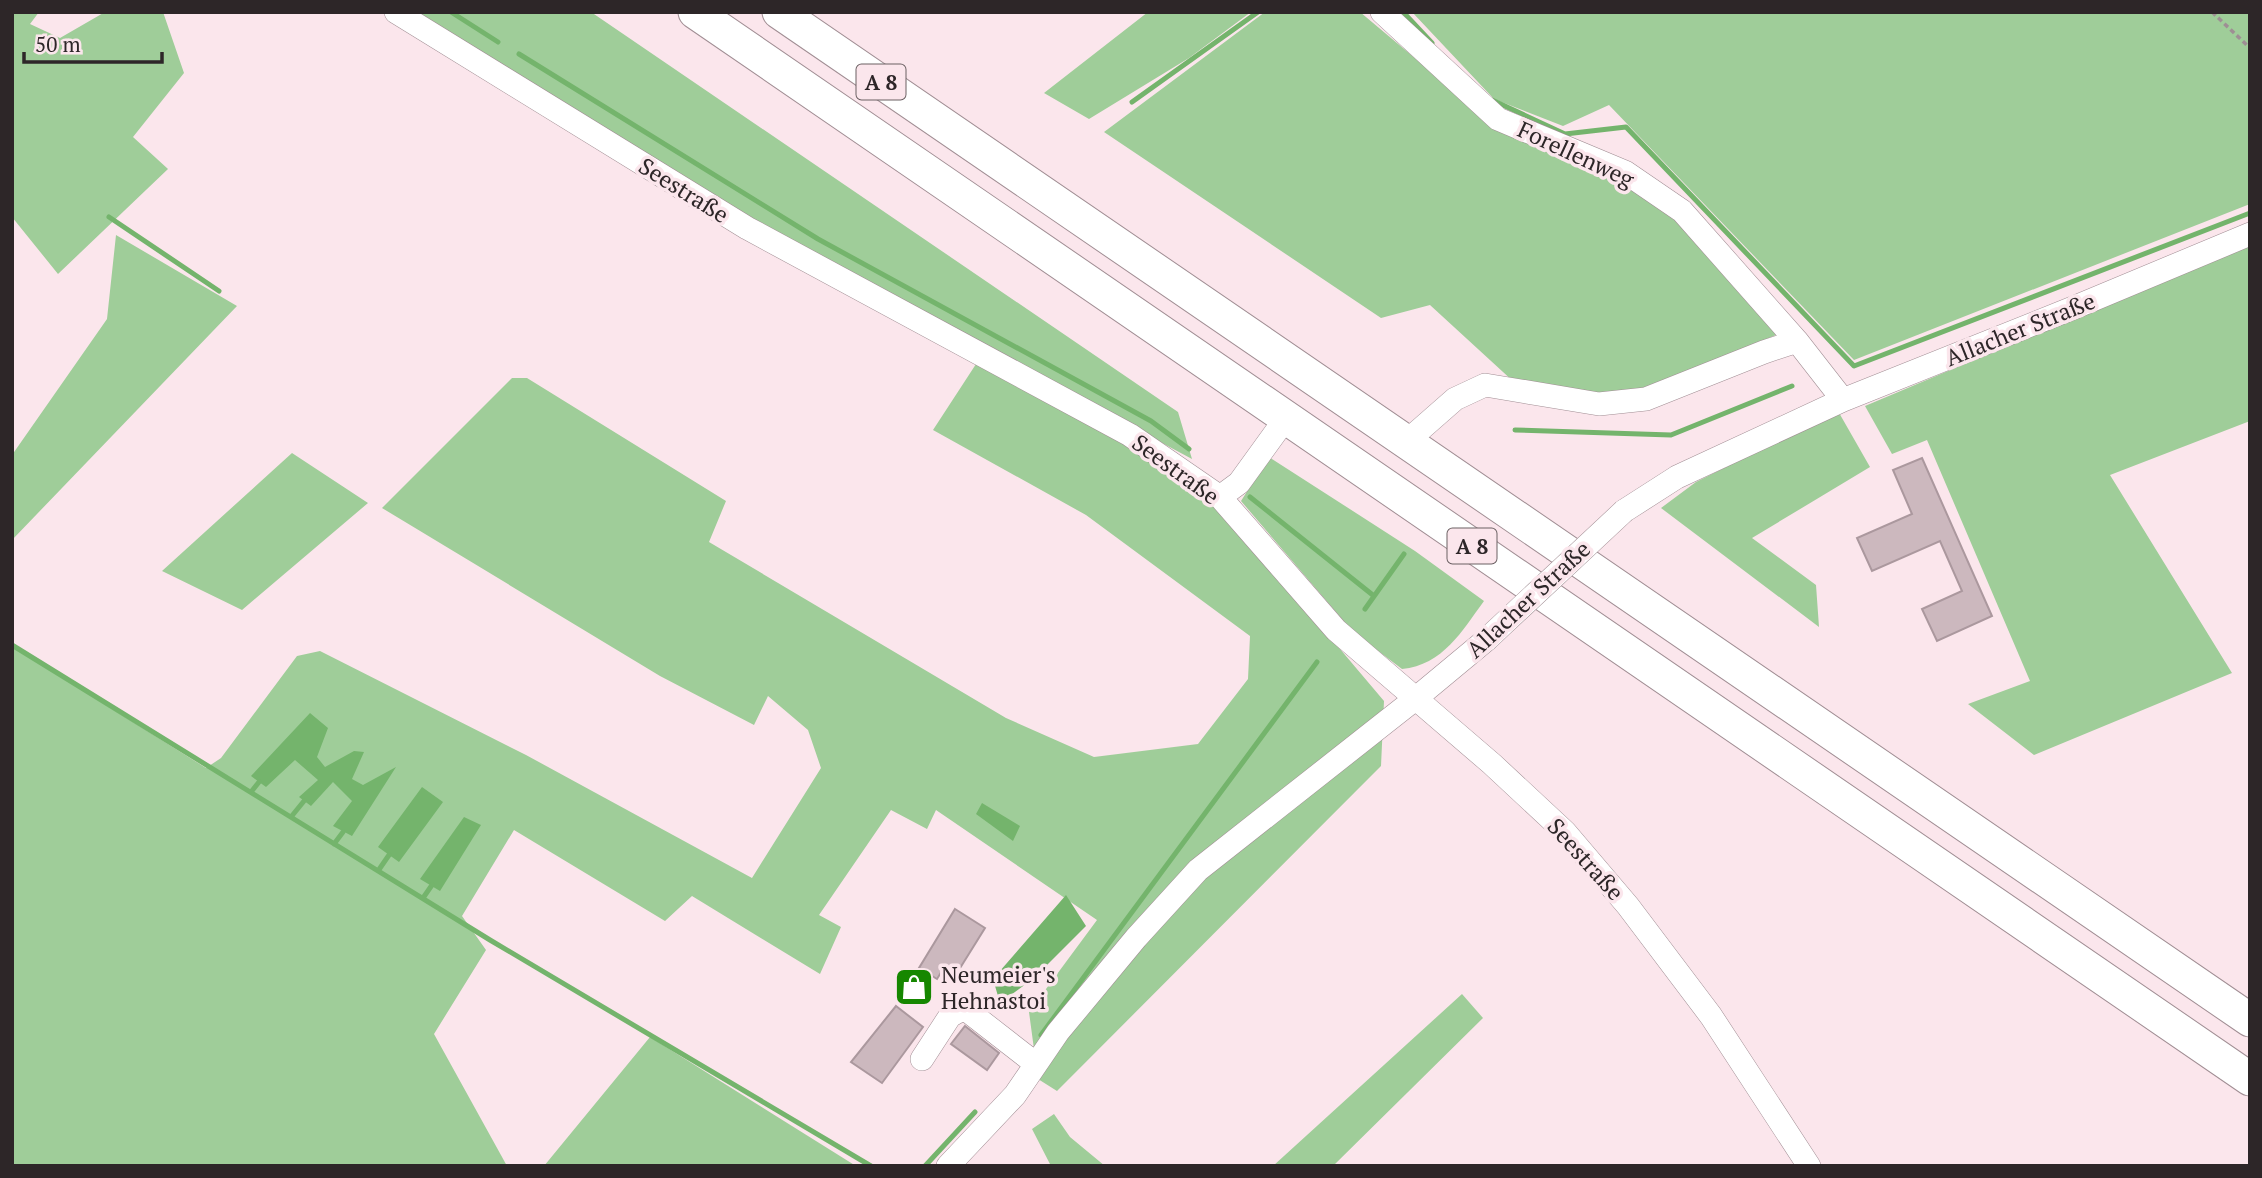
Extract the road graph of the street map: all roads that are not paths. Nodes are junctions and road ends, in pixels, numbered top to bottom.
1 (396, 12) edge
2 (695, 12) edge
3 (779, 12) edge
4 (1382, 12) edge
5 (2250, 234) edge
6 (1797, 341) junction
7 (1843, 400) junction
8 (1286, 418) junction
9 (1406, 442) junction
10 (1220, 497) junction
11 (1415, 699) junction
12 (2250, 1020) edge
13 (922, 1059) dead end
14 (1036, 1064) junction
15 (2250, 1079) edge
16 (948, 1166) edge
17 (1809, 1166) edge

1 - 10 street, Seestraße
2 - 8 highway, A 8
3 - 9 highway, A 8
4 - 6 street, Forellenweg
5 - 7 street, Allacher Straße
6 - 7 street, Forellenweg
6 - 9 street
7 - 11 street, Allacher Straße, bridge
8 - 10 street
8 - 15 highway, A 8
9 - 12 highway, A 8
10 - 11 street, Seestraße
11 - 14 street, Allacher Straße
11 - 17 street, Seestraße
13 - 14 street
14 - 16 street, Allacher Straße

